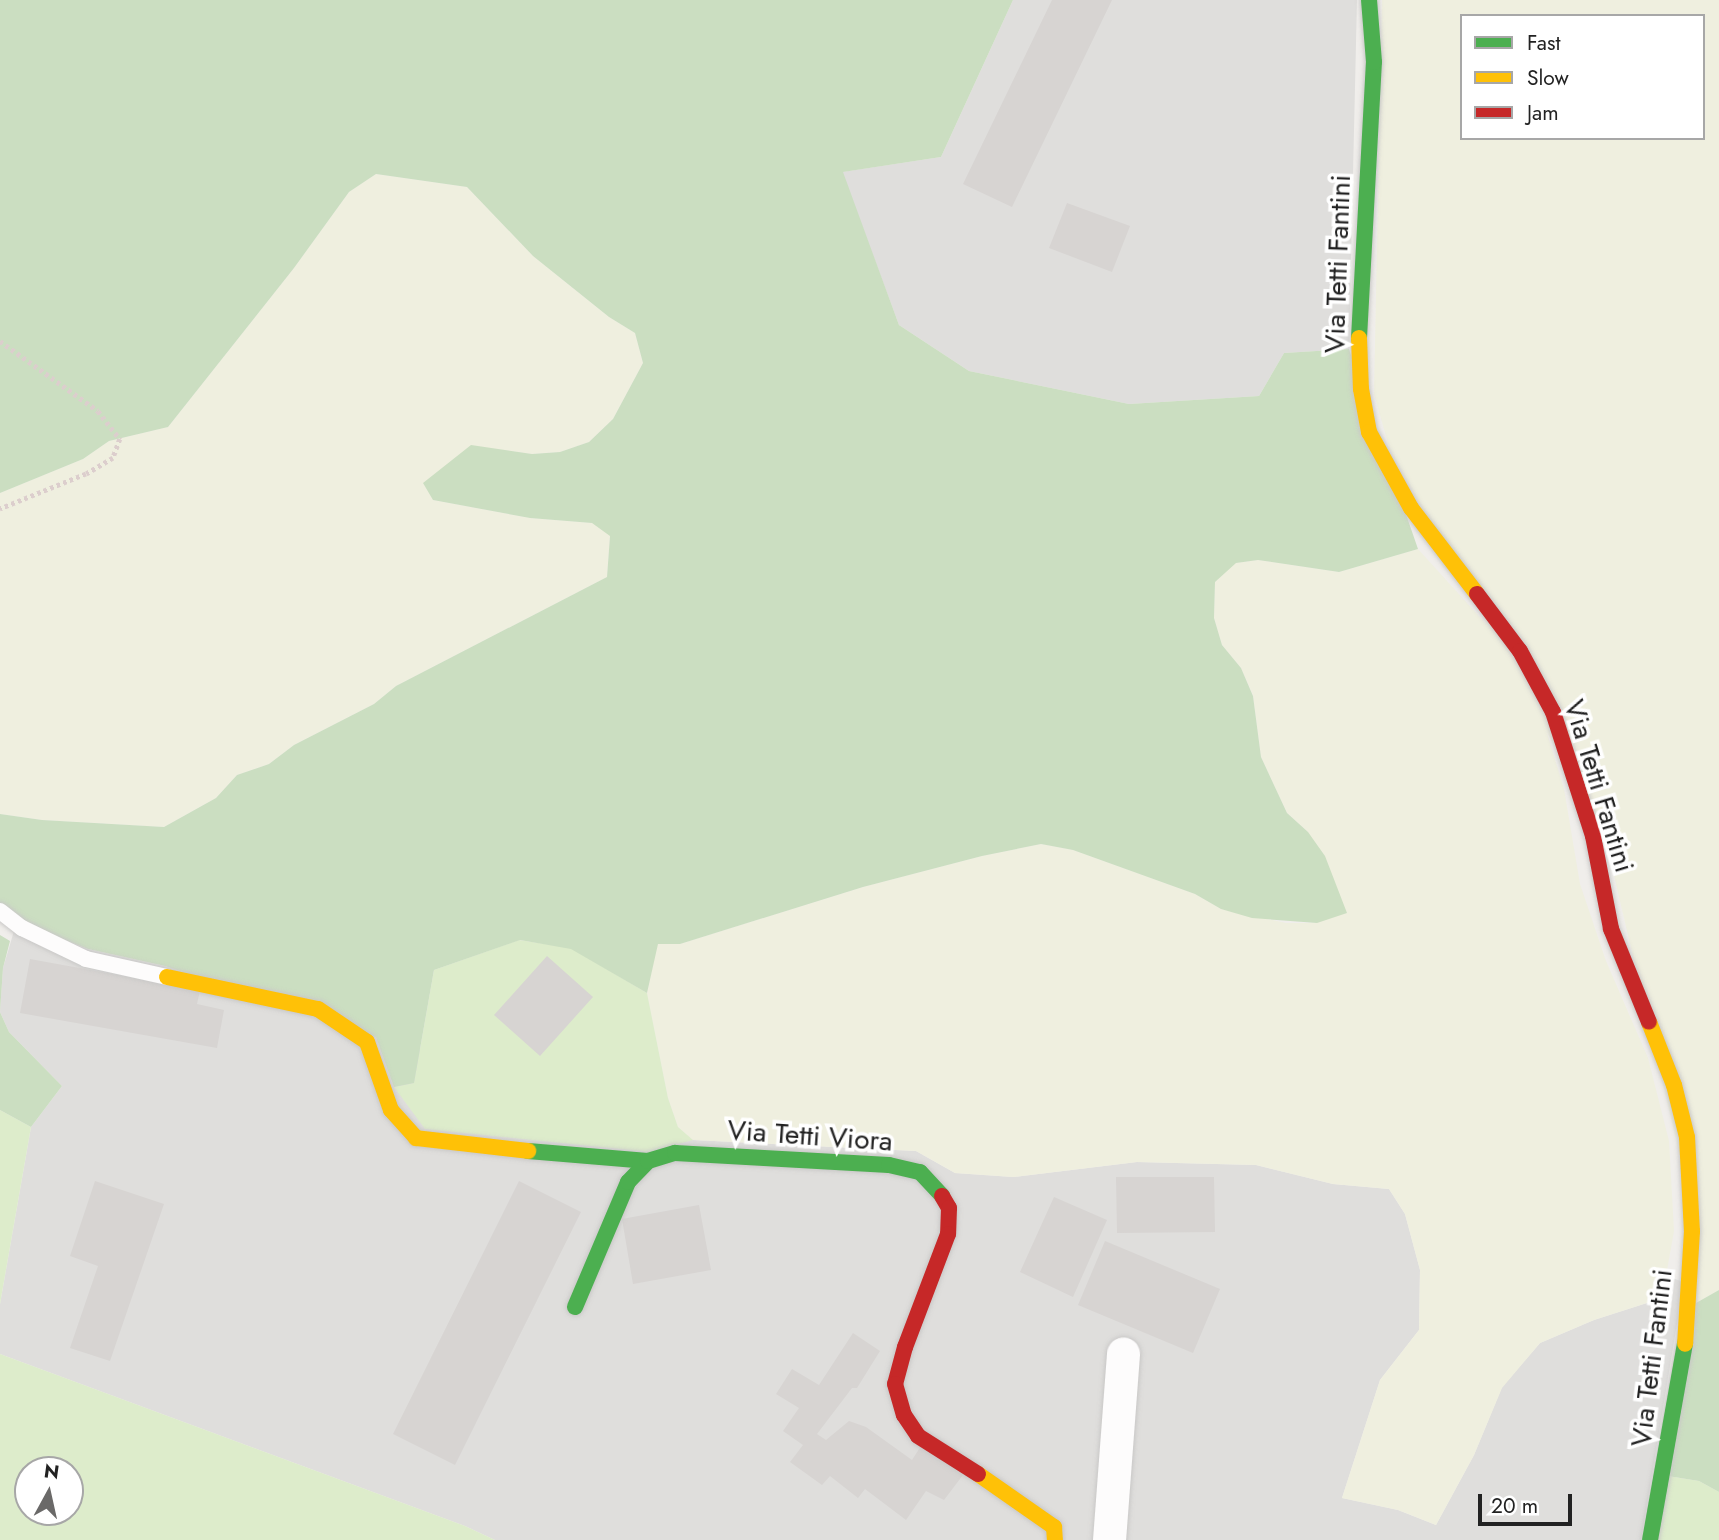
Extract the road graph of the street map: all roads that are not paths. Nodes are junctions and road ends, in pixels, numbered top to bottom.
1 (1369, 0) edge
2 (0, 911) edge
3 (167, 977) joint
4 (648, 1161) junction
5 (575, 1307) dead end
6 (1124, 1354) dead end
7 (1055, 1540) edge
8 (1109, 1540) edge
9 (1650, 1540) edge

1 - 9 street, Via Tetti Fantini
2 - 3 lane
3 - 4 street
4 - 5 street
4 - 7 street, Via Tetti Viora
6 - 8 street

